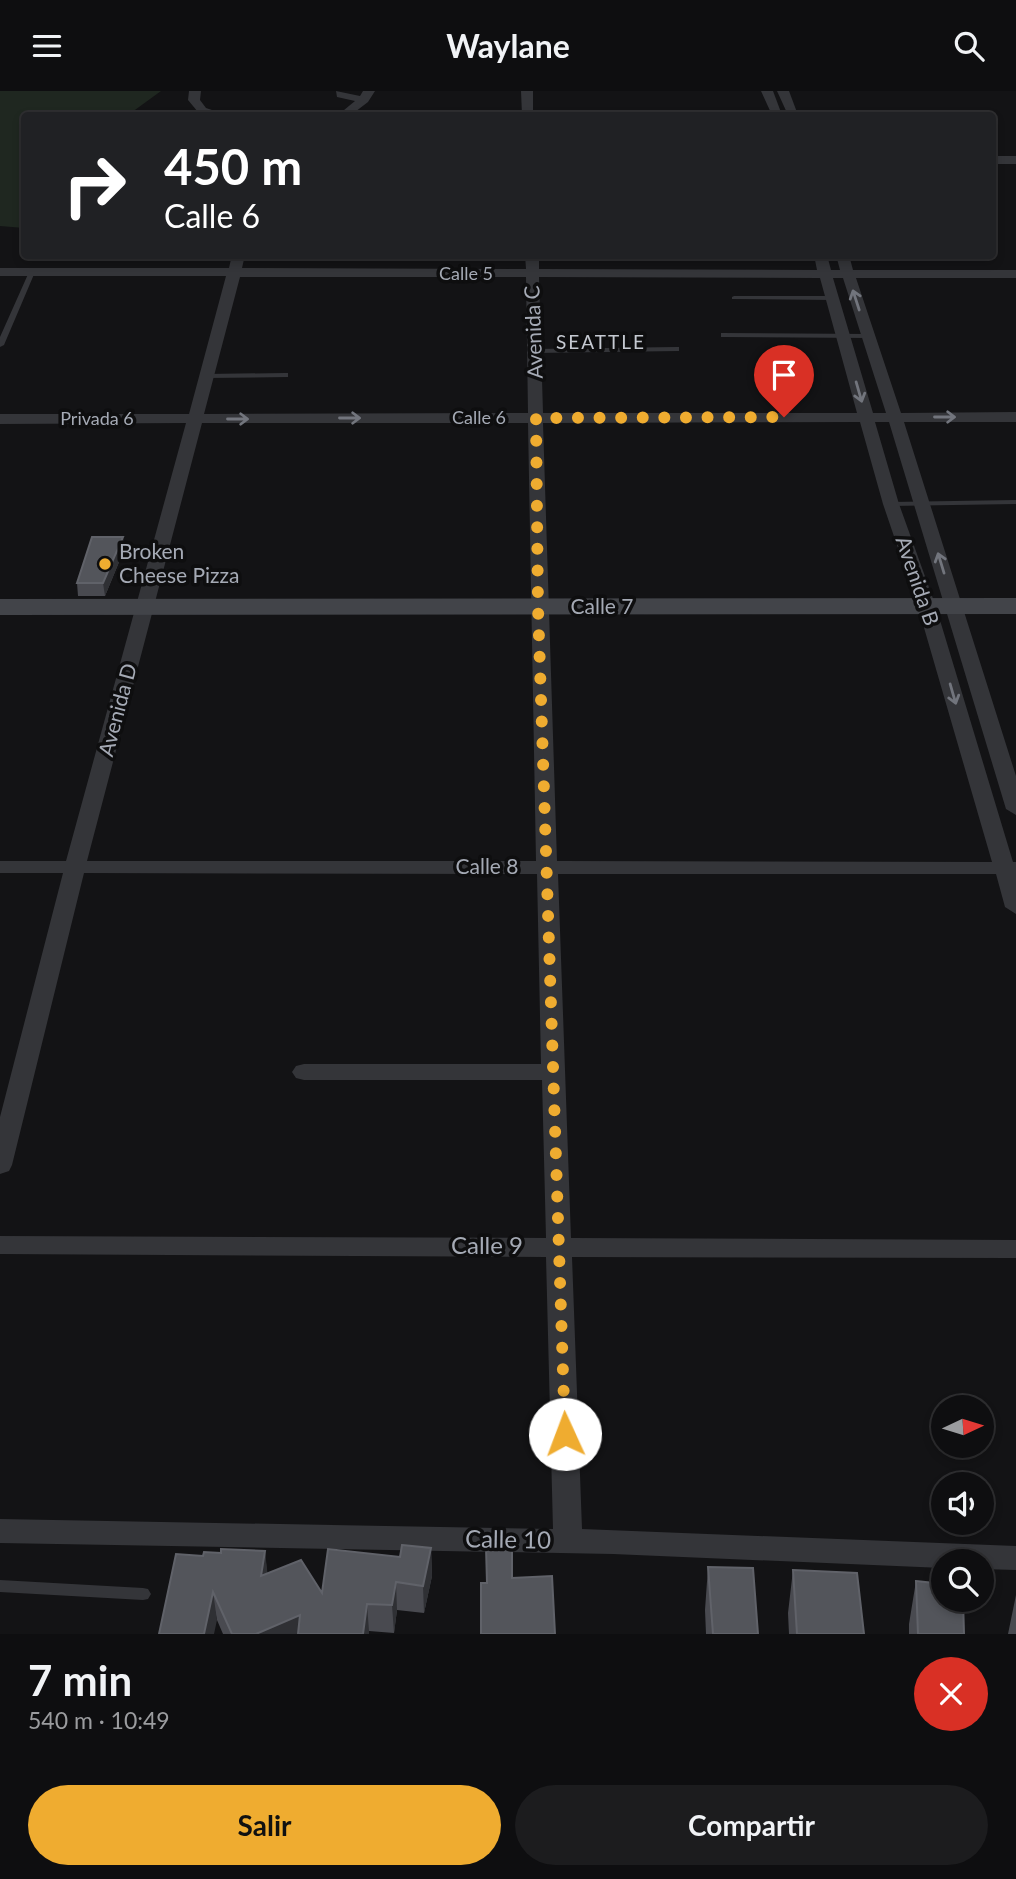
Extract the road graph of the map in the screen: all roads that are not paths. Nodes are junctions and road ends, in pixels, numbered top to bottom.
1 (195, 91) edge
2 (342, 91) edge
3 (527, 91) edge
4 (767, 91) edge
5 (783, 91) edge
6 (366, 95) edge
7 (203, 112) edge
8 (347, 112) edge
9 (528, 112) edge
10 (776, 112) edge
11 (792, 112) edge
12 (996, 160) edge
13 (1016, 160) edge
14 (238, 259) edge
15 (821, 259) edge
16 (843, 259) edge
17 (532, 265) edge
18 (0, 272) edge
19 (32, 272) junction
20 (235, 274) junction
21 (825, 274) junction
22 (848, 274) junction
23 (1016, 274) edge
24 (832, 297) junction
25 (734, 298) dead end
26 (724, 335) dead end
27 (843, 335) junction
28 (868, 336) junction
29 (0, 345) edge
30 (676, 349) dead end
31 (535, 351) junction
32 (285, 375) dead end
33 (206, 376) junction
34 (866, 417) junction
35 (1016, 417) edge
36 (536, 418) junction
37 (895, 418) junction
38 (4, 419) edge
39 (194, 419) junction
40 (0, 438) edge
41 (1016, 502) edge
42 (923, 503) junction
43 (891, 504) junction
44 (954, 606) junction
45 (1016, 606) edge
46 (0, 607) edge
47 (145, 607) junction
48 (538, 607) junction
49 (927, 607) junction
50 (968, 747) junction
51 (996, 748) junction
52 (1016, 809) edge
53 (0, 867) edge
54 (75, 867) junction
55 (547, 867) junction
56 (1009, 867) edge
57 (1016, 907) edge
58 (304, 1072) dead end
59 (553, 1072) junction
60 (0, 1165) edge
61 (0, 1245) edge
62 (559, 1246) junction
63 (1016, 1249) edge
64 (0, 1531) edge
65 (568, 1541) junction
66 (1016, 1558) edge
67 (0, 1586) edge
68 (143, 1594) dead end

1 - 7 street
2 - 6 street
3 - 9 street
4 - 10 street
5 - 11 street
6 - 8 street
12 - 13 street
14 - 20 street, Avenida D
15 - 21 street, Avenida B
16 - 22 street, Avenida B
17 - 20 street, Calle 5
17 - 21 street, Calle 5
17 - 31 street, Avenida C
18 - 19 street, Calle 5
19 - 20 street, Calle 5
19 - 29 lane
20 - 33 street, Avenida D
21 - 22 street, Calle 5
21 - 24 street, Avenida B
22 - 23 street, Calle 5
28 -> 22 street, Avenida B
24 - 25 lane
24 - 27 street, Avenida B
26 - 27 lane
27 - 28 lane
27 -> 34 street, Avenida B
28 - 37 street, Avenida B
30 - 31 lane
31 - 36 street, Avenida C
32 - 33 lane
33 - 39 street, Avenida D
34 - 36 street, Calle 6
34 - 37 street, Calle 6
34 - 43 street, Avenida B
37 -> 35 street, Calle 6
39 -> 36 street, Calle 6
36 - 48 street, Avenida C
37 - 42 street, Avenida B
38 - 39 street, Privada 6
38 - 40 street
39 - 47 street, Avenida D
41 - 42 lane
42 - 43 lane
44 -> 42 street, Avenida B
43 - 49 street, Avenida B
44 - 45 street, Calle 7
44 - 49 street, Calle 7
44 - 51 street, Avenida B
46 - 47 street, Calle 7
47 - 48 street, Calle 7
47 - 54 street, Avenida D
48 - 49 street, Calle 7
48 - 55 street, Avenida C
49 -> 50 street, Avenida B
50 - 51 street
50 - 56 street, Avenida B
51 - 52 street, Avenida B
53 - 54 street, Calle 8
54 - 55 street, Calle 8
54 - 60 street, Avenida D
55 - 56 street, Calle 8
55 - 59 street, Avenida C
56 - 57 street, Avenida B
58 - 59 street
59 - 62 street, Avenida C
61 - 62 street, Calle 9
62 - 63 street, Calle 9
62 - 65 street, Avenida C
64 - 65 street, Calle 10
65 - 66 street, Calle 10
67 - 68 lane

